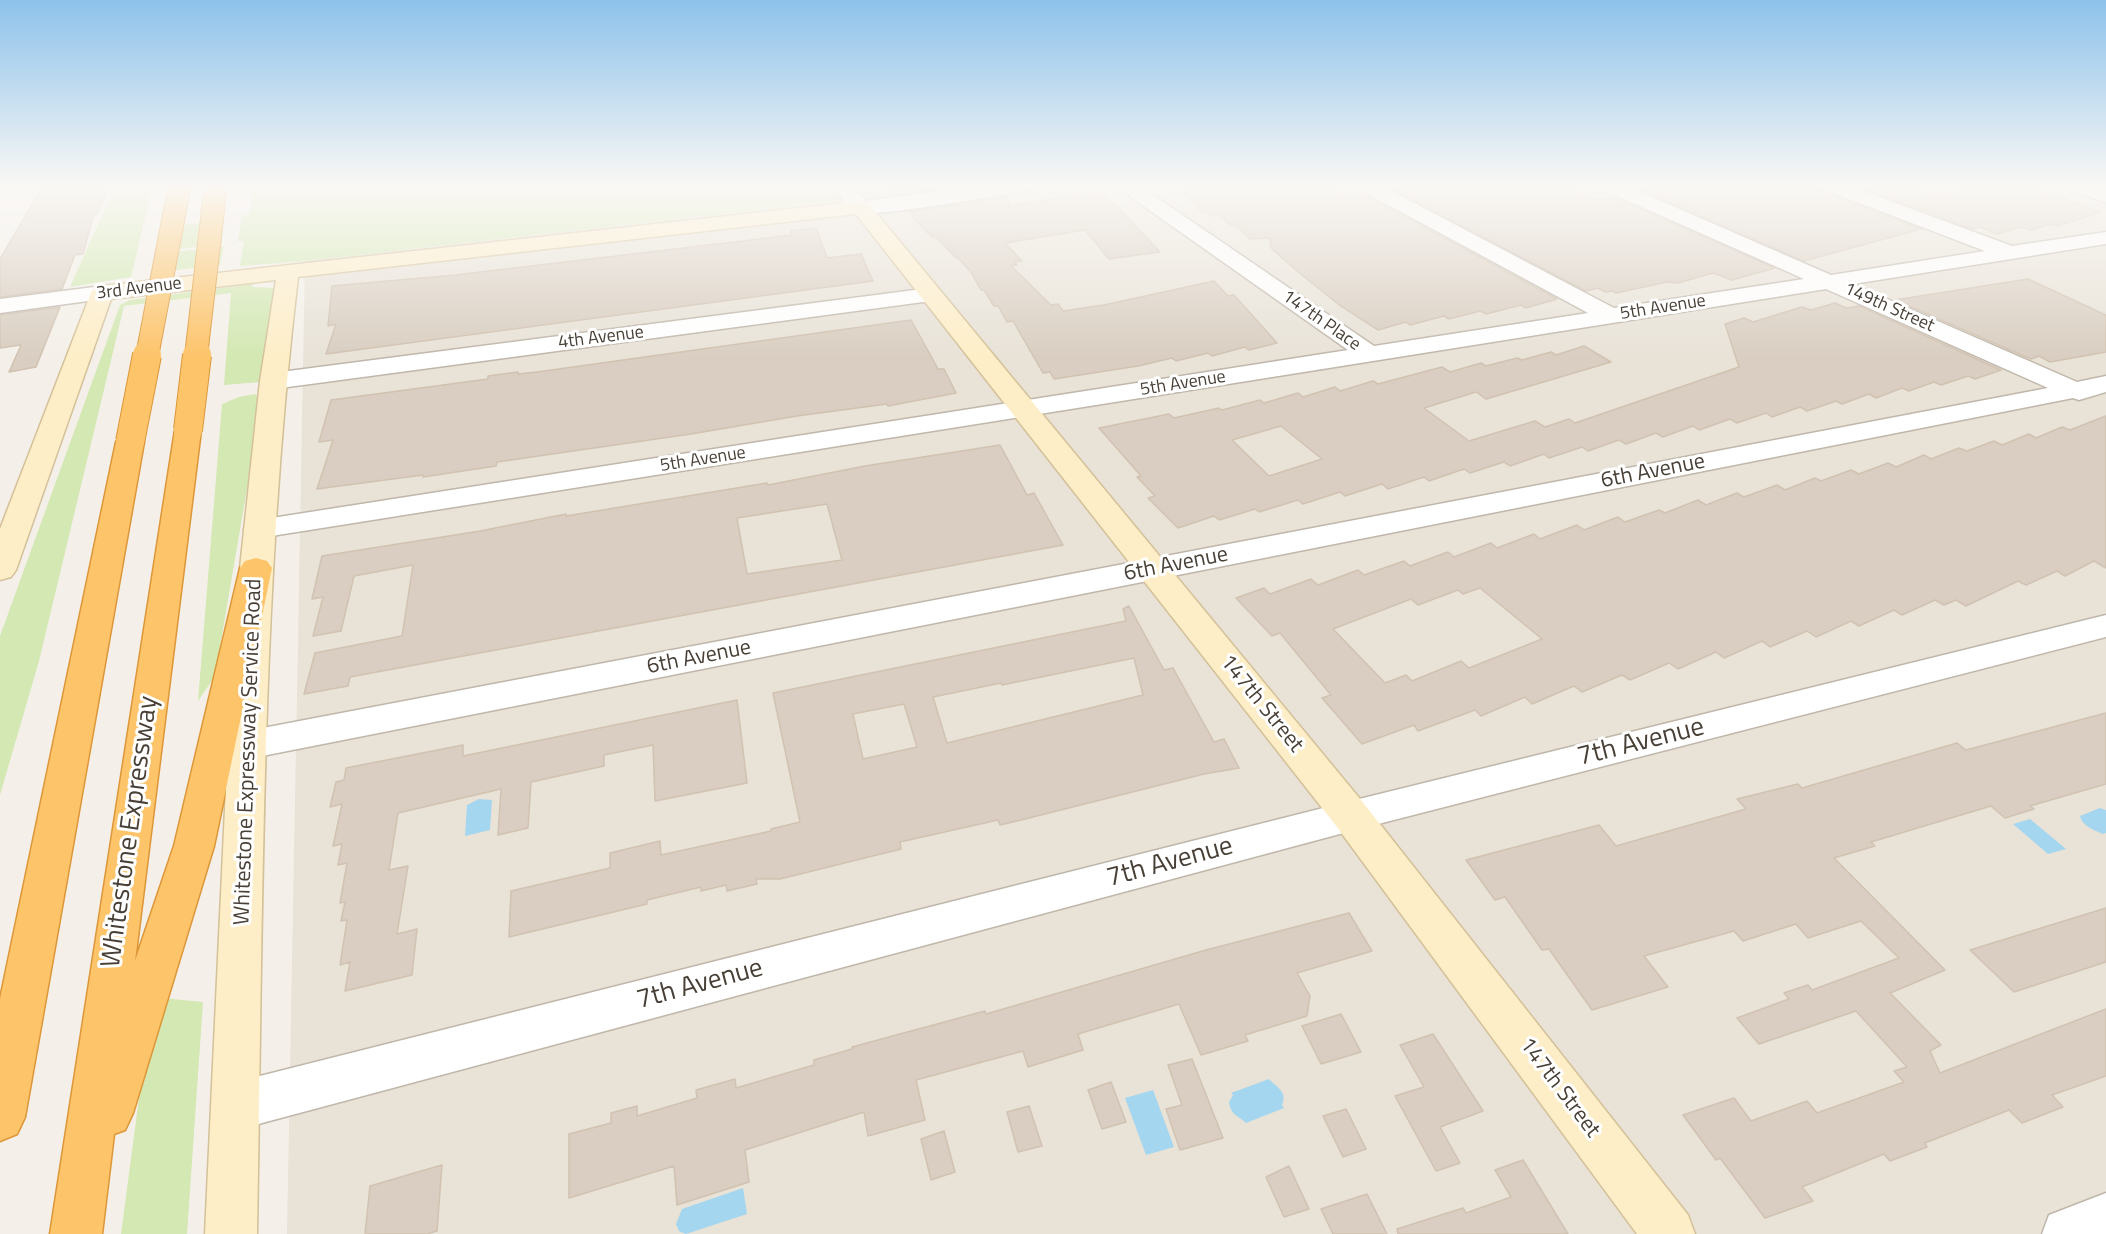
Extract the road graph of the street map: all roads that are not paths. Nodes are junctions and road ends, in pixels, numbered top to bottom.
1 (169, 242) edge
2 (209, 242) edge
3 (509, 242) edge
4 (889, 242) edge
5 (1208, 242) edge
6 (1472, 242) edge
7 (1738, 242) edge
8 (1980, 242) edge
9 (2083, 242) edge
10 (2010, 253) junction
11 (288, 271) junction
12 (1828, 281) junction
13 (102, 293) junction
14 (930, 295) junction
15 (0, 306) edge
16 (1611, 316) junction
17 (1370, 354) junction
18 (273, 381) junction
19 (2091, 387) edge
20 (2106, 403) edge
21 (1024, 410) junction
22 (258, 549) junction
23 (0, 570) edge
24 (1154, 570) junction
25 (2106, 626) edge
26 (247, 745) junction
27 (1351, 816) junction
28 (21, 1011) junction
29 (0, 1070) edge
30 (236, 1106) junction
31 (0, 1117) edge
32 (79, 1213) edge
33 (2106, 1219) edge
34 (231, 1234) edge
35 (1670, 1234) edge
36 (2068, 1234) edge

1 - 28 highway, bridge
2 - 32 highway, Whitestone Expressway, bridge
3 - 11 street, 3rd Avenue
4 - 14 street, 147th Street
5 - 17 street, 147th Place
6 - 16 street
7 - 12 street, 149th Street
8 - 10 street
9 - 10 street, 5th Avenue
10 - 12 street, 5th Avenue
11 - 13 street, 3rd Avenue
11 - 18 street, Whitestone Expressway Service Road
12 - 16 street, 5th Avenue
12 - 19 street, 149th Street
13 - 15 street, 3rd Avenue
13 - 23 street
14 - 18 street, 4th Avenue
14 - 21 street, 147th Street
16 - 17 street, 5th Avenue
17 - 21 street, 5th Avenue
18 - 22 street, Whitestone Expressway Service Road
19 - 20 street, 149th Street
19 - 24 street, 6th Avenue
21 - 22 street, 5th Avenue
21 - 24 street, 147th Street
22 - 26 street, Whitestone Expressway Service Road
22 - 32 highway
24 - 26 street, 6th Avenue
24 - 27 street, 147th Street
25 - 27 street, 7th Avenue
26 - 30 street, Whitestone Expressway Service Road
27 - 30 street, 7th Avenue
27 - 35 street, 147th Street
28 - 29 highway
28 - 31 highway
30 - 34 street, Whitestone Expressway Service Road
33 - 36 street

